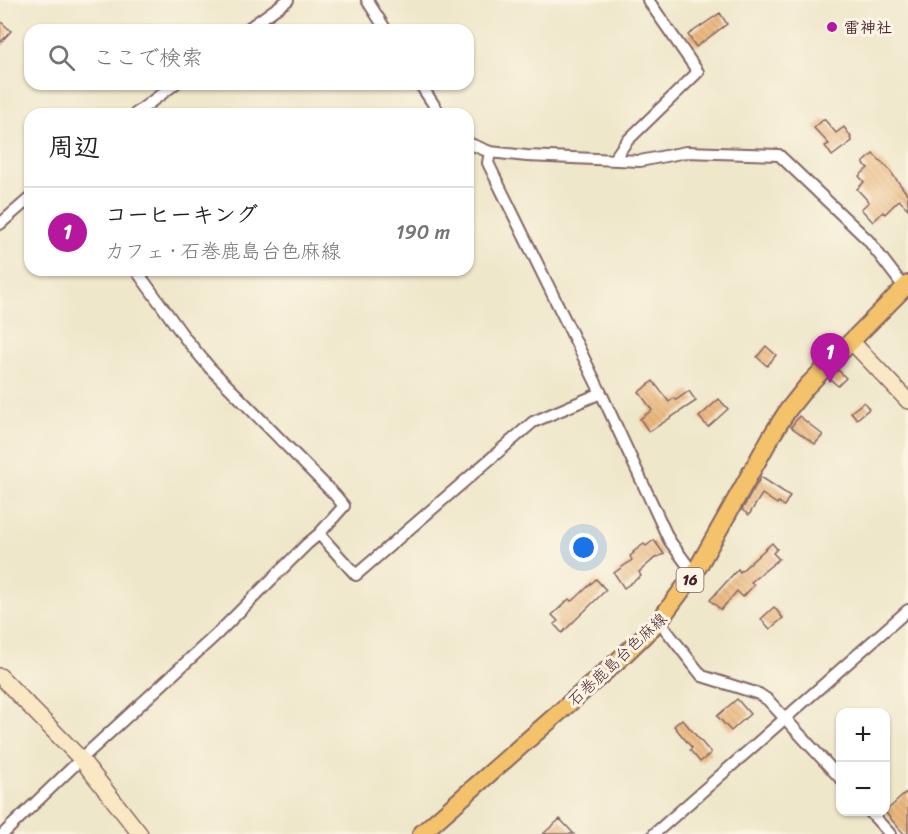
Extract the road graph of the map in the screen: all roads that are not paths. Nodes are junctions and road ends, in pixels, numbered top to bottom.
1 (288, 0) edge
2 (367, 0) edge
3 (648, 0) edge
4 (254, 24) edge
5 (382, 24) edge
6 (167, 90) edge
7 (424, 90) edge
8 (143, 108) edge
9 (436, 108) edge
10 (474, 145) edge
11 (490, 152) junction
12 (614, 159) junction
13 (24, 203) edge
14 (0, 224) edge
15 (140, 276) edge
16 (906, 286) edge
17 (851, 341) junction
18 (601, 393) junction
19 (908, 401) edge
20 (319, 534) junction
21 (694, 574) junction
22 (908, 610) edge
23 (659, 621) junction
24 (0, 676) edge
25 (786, 718) junction
26 (81, 759) junction
27 (836, 774) edge
28 (874, 816) edge
29 (429, 832) edge
30 (3, 834) edge
31 (140, 834) edge
32 (654, 834) edge
33 (890, 834) edge

1 - 4 street
2 - 5 street
3 - 12 street
6 - 8 street
7 - 9 street
10 - 11 street
11 - 12 street
11 - 18 street
12 - 16 street
13 - 14 street
15 - 20 street
16 - 17 main road, 石巻鹿島台色麻線 / 16
17 - 19 main road
17 - 21 main road, 石巻鹿島台色麻線 / 16
18 - 20 street
18 - 21 street
20 - 26 street
21 - 23 main road, 石巻鹿島台色麻線 / 16
22 - 25 street
23 - 25 street
23 - 29 main road, 石巻鹿島台色麻線 / 16
24 - 26 main road
25 - 27 street
25 - 32 street
26 - 30 street
26 - 31 main road
28 - 33 street

